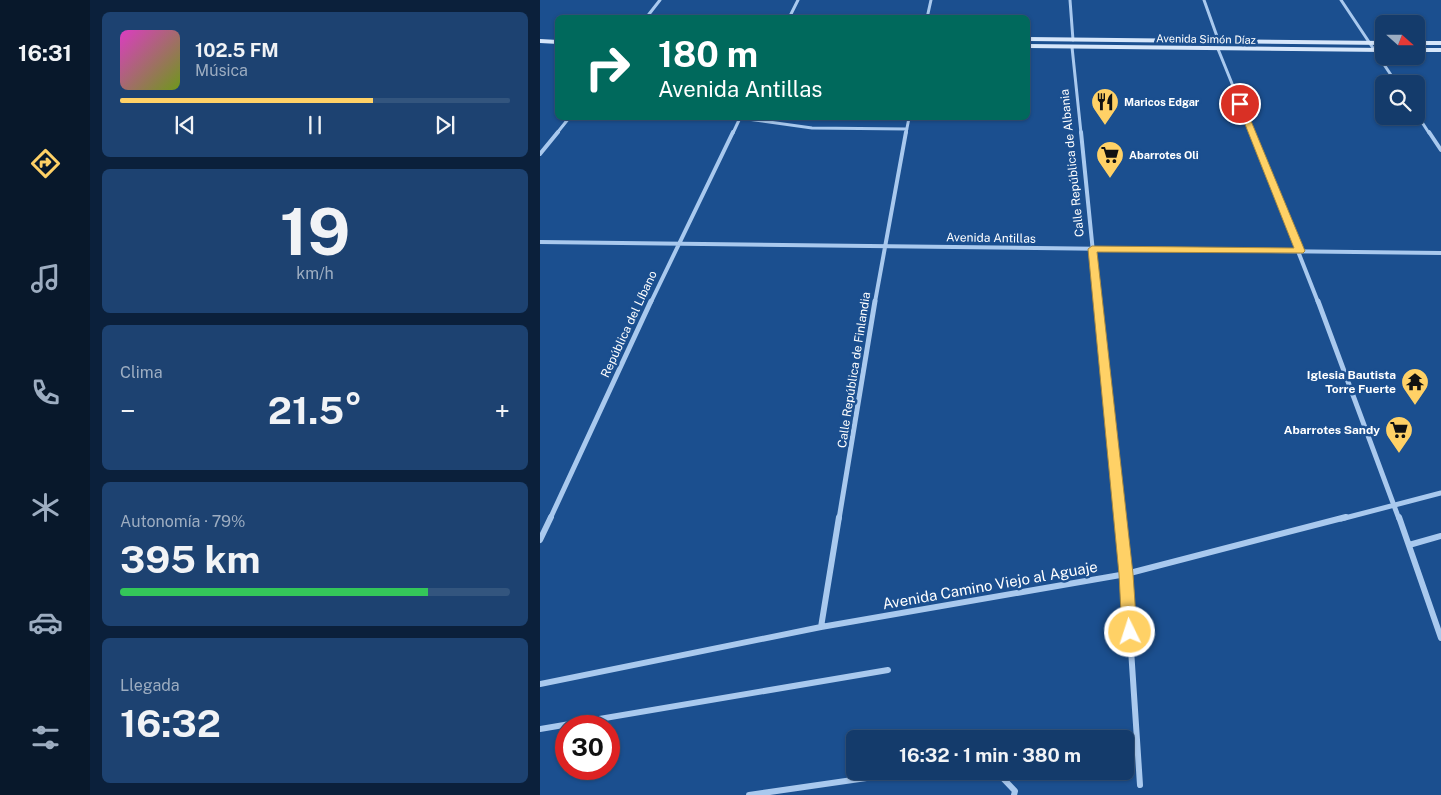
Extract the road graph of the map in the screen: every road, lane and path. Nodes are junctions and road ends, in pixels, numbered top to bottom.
1 (660, 0) edge
2 (798, 0) edge
3 (932, 0) edge
4 (1070, 0) edge
5 (1204, 0) edge
6 (1341, 0) edge
7 (648, 15) edge
8 (791, 15) edge
9 (928, 15) edge
10 (540, 35) edge
11 (555, 35) edge
12 (1030, 39) edge
13 (1074, 40) junction
14 (540, 41) edge
15 (555, 42) edge
16 (1219, 42) junction
17 (1370, 43) junction
18 (1375, 43) edge
19 (1425, 43) edge
20 (1441, 43) edge
21 (1030, 46) edge
22 (1072, 47) junction
23 (1218, 49) junction
24 (1375, 50) joint
25 (1425, 50) edge
26 (1441, 50) edge
27 (567, 120) edge
28 (739, 120) edge
29 (754, 120) edge
30 (909, 120) edge
31 (1424, 125) edge
32 (907, 129) junction
33 (1441, 150) edge
34 (540, 154) edge
35 (540, 242) edge
36 (678, 244) junction
37 (884, 246) junction
38 (1092, 249) junction
39 (1300, 251) junction
40 (1441, 253) edge
41 (1441, 493) edge
42 (1394, 505) junction
43 (1441, 536) edge
44 (540, 540) edge
45 (1409, 545) junction
46 (1126, 574) junction
47 (821, 627) junction
48 (1441, 638) edge
49 (888, 670) dead end
50 (540, 684) edge
51 (540, 729) edge
52 (853, 780) edge
53 (1005, 780) edge
54 (1140, 785) dead end
55 (749, 795) edge
56 (1014, 795) edge

1 - 7 street
2 - 8 street
3 - 9 street
4 - 13 street
5 - 16 street
6 - 17 street
10 - 11 main road
12 - 13 main road, Avenida Simón Díaz
13 - 16 main road, Avenida Simón Díaz
14 - 15 main road
16 - 17 main road, Avenida Simón Díaz
17 - 18 main road, Avenida Simón Díaz
17 - 24 street
19 - 20 main road
21 - 22 main road, Avenida Simón Díaz
22 - 23 main road, Avenida Simón Díaz
22 - 38 street, Calle República de Albania
23 - 24 main road, Avenida Simón Díaz
23 - 39 street
25 - 26 main road
27 - 34 street
28 - 36 street, República del Líbano
29 - 32 street
30 - 32 street, Calle República de Finlandia
31 - 33 street
32 - 37 street, Calle República de Finlandia
35 - 36 street, Avenida Antillas
36 - 37 street, Avenida Antillas
36 - 44 street, República del Líbano
37 - 38 street, Avenida Antillas
37 - 47 street, Calle República de Finlandia
38 - 39 street, Avenida Antillas
38 - 46 street, Calle República de Albania
39 - 40 street, Avenida Antillas
39 - 42 street
41 - 42 street, Avenida Camino Viejo al Aguaje
42 - 45 street
42 - 46 street, Avenida Camino Viejo al Aguaje
43 - 45 street
45 - 48 street
46 - 47 street, Avenida Camino Viejo al Aguaje
46 - 54 street, Calle República de Albania
47 - 50 street, Avenida Camino Viejo al Aguaje
49 - 51 street
52 - 55 street
53 - 56 street

